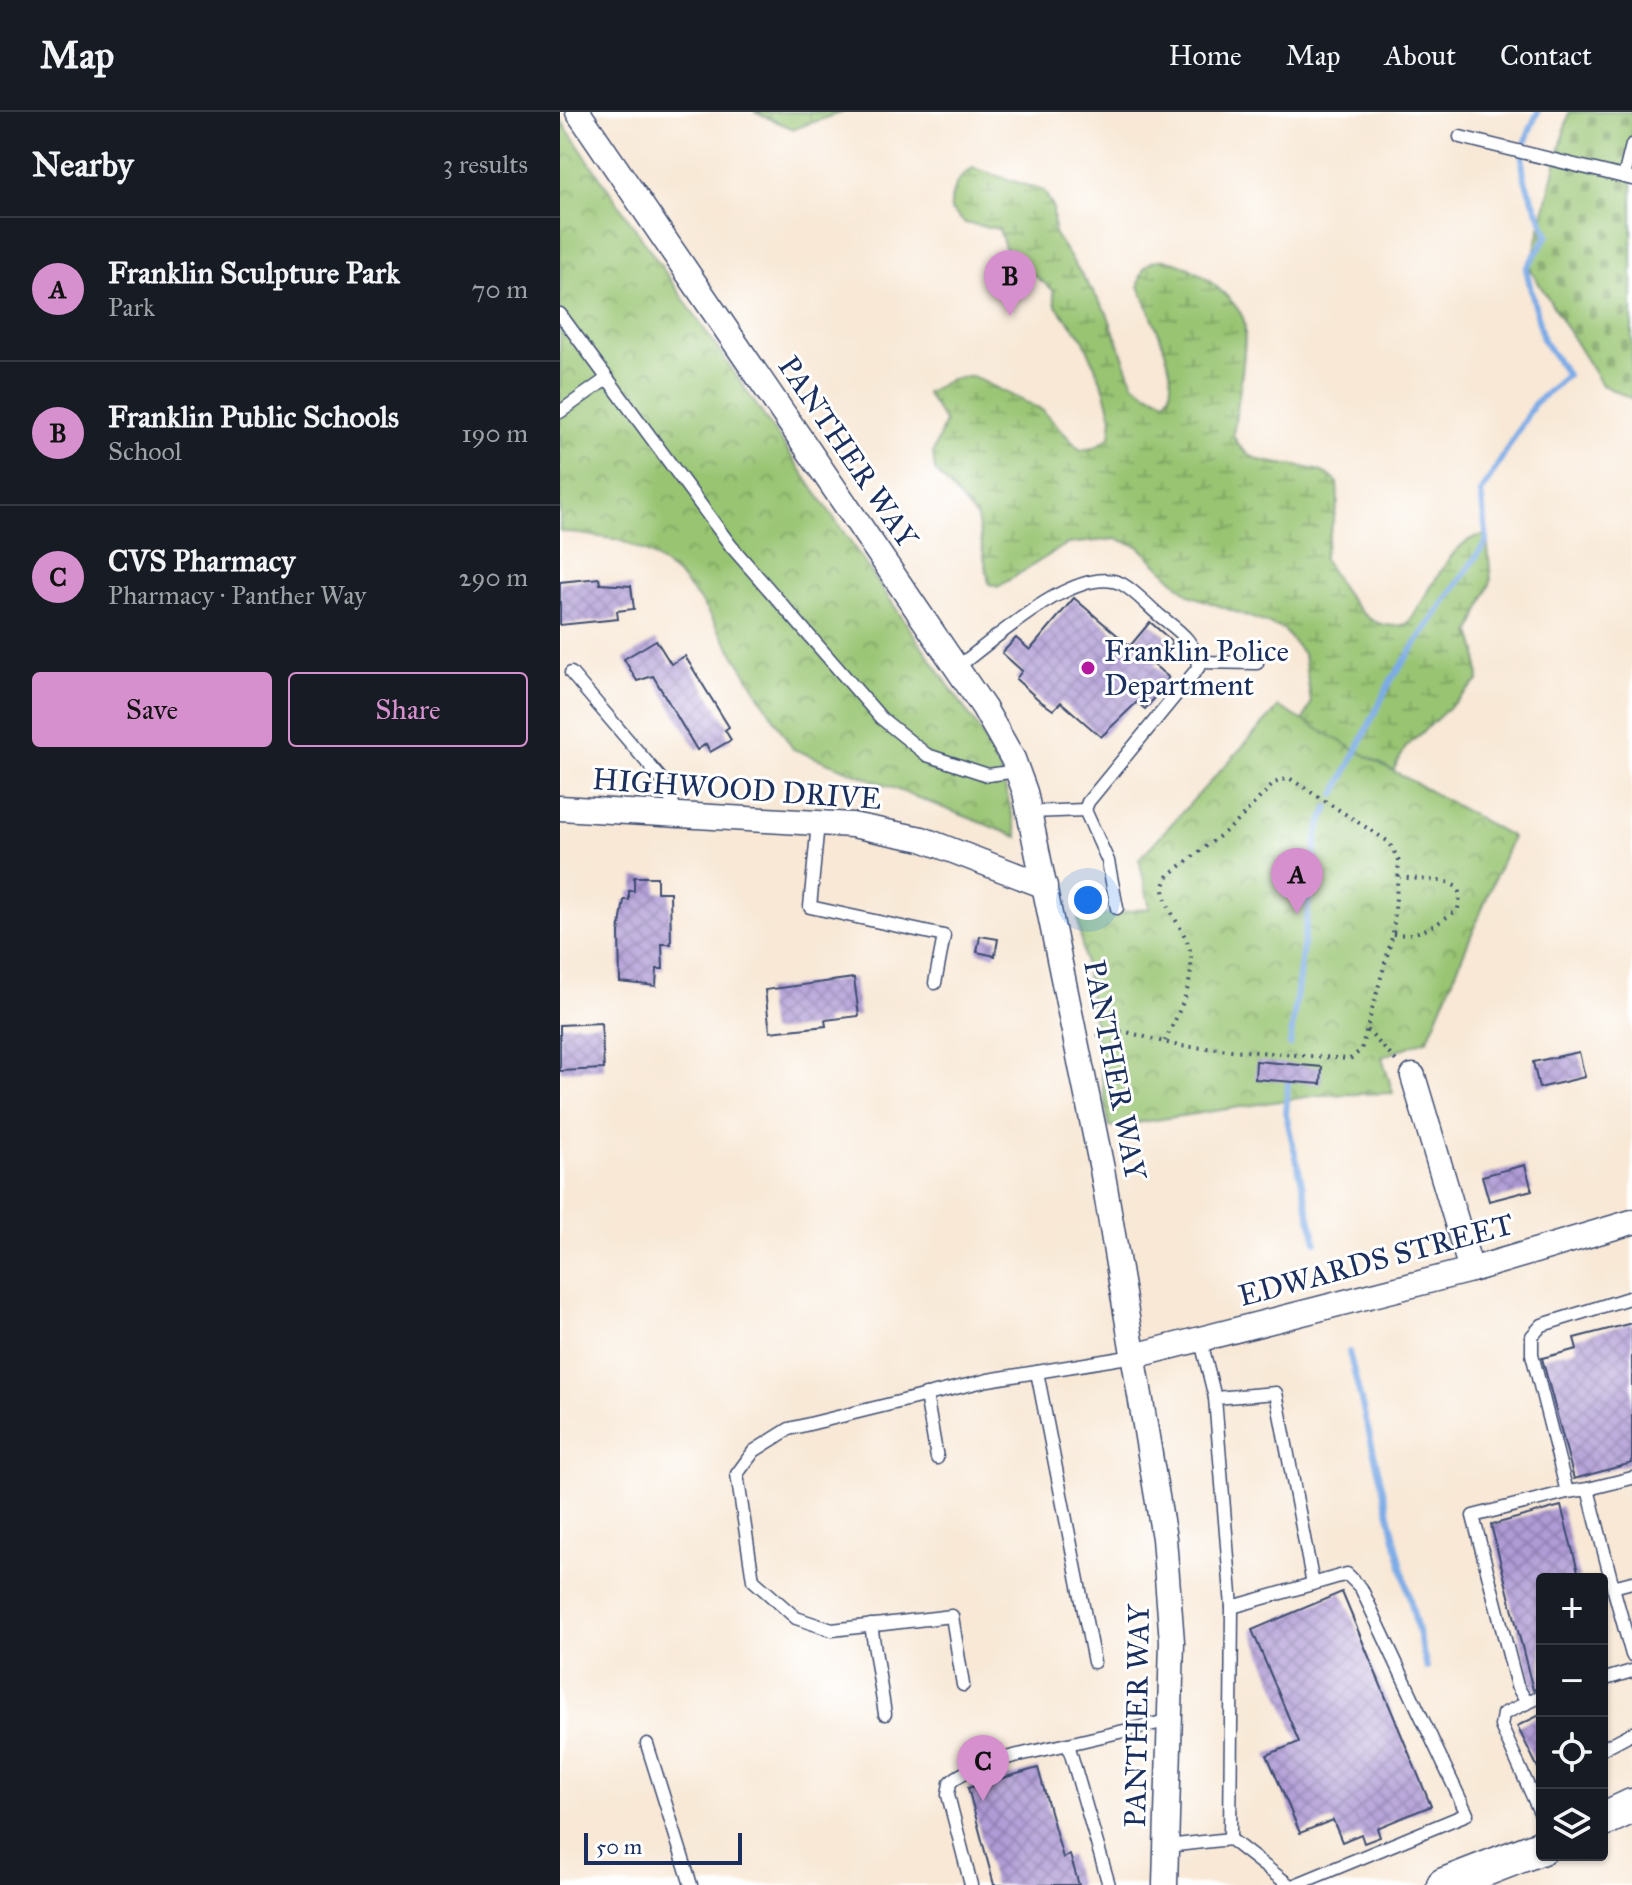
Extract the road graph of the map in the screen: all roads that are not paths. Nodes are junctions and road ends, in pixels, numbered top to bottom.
1 (578, 112) edge
2 (1460, 137) dead end
3 (1632, 145) edge
4 (1628, 178) edge
5 (560, 314) edge
6 (565, 332) edge
7 (605, 380) junction
8 (560, 412) edge
9 (1198, 662) junction
10 (1257, 663) dead end
11 (956, 668) junction
12 (571, 673) dead end
13 (1017, 771) junction
14 (560, 808) edge
15 (1085, 810) junction
16 (1030, 812) junction
17 (678, 815) junction
18 (818, 823) junction
19 (1045, 886) junction
20 (1117, 908) dead end
21 (935, 983) dead end
22 (1413, 1076) road end
23 (1632, 1222) edge
24 (1471, 1270) junction
25 (1632, 1297) edge
26 (1201, 1341) junction
27 (1134, 1356) junction
28 (1037, 1372) junction
29 (926, 1395) junction
30 (1215, 1398) junction
31 (937, 1458) dead end
32 (1632, 1478) edge
33 (1588, 1489) junction
34 (1567, 1492) junction
35 (1632, 1582) edge
36 (1313, 1584) junction
37 (1613, 1587) junction
38 (1232, 1607) junction
39 (871, 1625) junction
40 (1632, 1655) edge
41 (1094, 1662) dead end
42 (1632, 1671) edge
43 (1608, 1678) edge
44 (963, 1685) dead end
45 (1536, 1698) edge
46 (1526, 1701) junction
47 (885, 1714) dead end
48 (1171, 1720) junction
49 (1632, 1733) edge
50 (647, 1744) dead end
51 (1068, 1744) junction
52 (1608, 1746) edge
53 (1536, 1784) edge
54 (1529, 1788) junction
55 (1536, 1804) edge
56 (1632, 1806) edge
57 (1608, 1817) edge
58 (1230, 1839) junction
59 (1167, 1846) junction
60 (1536, 1849) edge
61 (691, 1885) edge
62 (971, 1885) edge
63 (1109, 1885) edge
64 (1165, 1885) edge
65 (1292, 1885) edge
66 (1444, 1885) edge

1 - 11 street, PANTHER WAY
2 - 4 lane
3 - 4 lane
5 - 6 lane
6 - 7 lane
7 - 8 lane
7 - 13 lane
9 - 10 lane
9 - 11 lane
9 - 15 lane
11 - 13 street, PANTHER WAY
12 - 17 lane
13 - 16 street, PANTHER WAY
14 - 17 street, HIGHWOOD DRIVE
15 - 16 lane
15 - 20 lane
16 - 19 street, PANTHER WAY
17 - 18 street, HIGHWOOD DRIVE
18 - 19 street, HIGHWOOD DRIVE
18 - 21 lane
19 - 27 street, PANTHER WAY
22 - 24 street
23 - 24 street, EDWARDS STREET
24 - 26 street, EDWARDS STREET
25 - 34 lane
26 - 27 street, EDWARDS STREET
26 - 30 lane
27 - 28 lane
27 - 48 street, PANTHER WAY
28 - 29 lane
28 - 41 lane
29 - 31 lane
29 - 39 lane
30 - 36 lane
30 - 38 lane
32 - 33 lane
33 - 34 lane
33 - 37 lane
34 - 46 lane
35 - 37 lane
36 - 38 lane
36 - 65 lane
37 - 40 lane
38 - 58 lane
39 - 44 lane
39 - 47 lane
42 - 43 lane
45 - 46 lane
46 - 54 lane
48 - 51 lane
48 - 59 street, PANTHER WAY
49 - 52 lane
50 - 61 lane
51 - 62 lane
51 - 63 lane
53 - 54 lane
54 - 55 lane
56 - 57 main road
58 - 59 lane
58 - 65 lane
59 - 64 street, PANTHER WAY
60 - 66 main road

